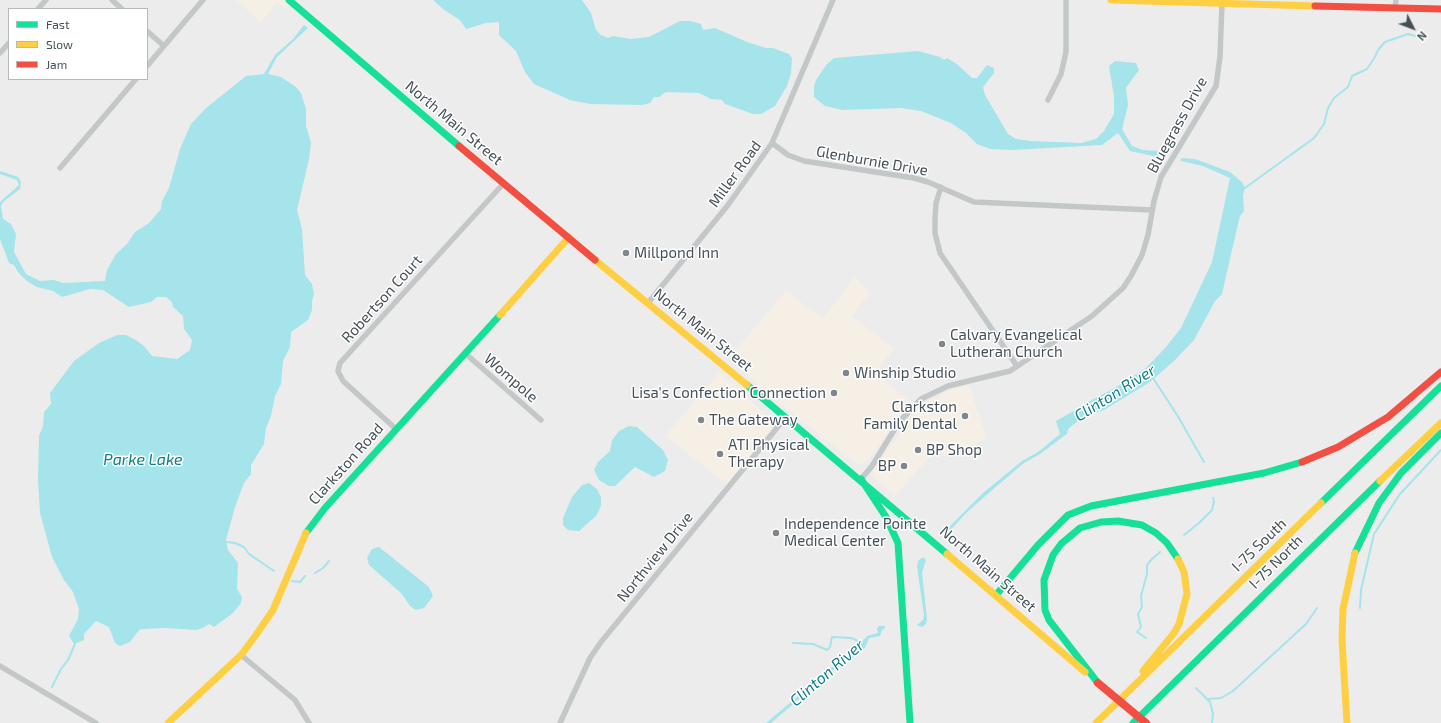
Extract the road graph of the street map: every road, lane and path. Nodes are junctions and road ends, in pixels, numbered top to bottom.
1 (46, 0) edge
2 (112, 0) edge
3 (203, 0) edge
4 (289, 0) edge
5 (832, 0) edge
6 (1066, 0) edge
7 (1112, 0) edge
8 (1222, 3) junction
9 (1396, 4) edge
10 (39, 8) edge
11 (121, 8) edge
12 (1441, 9) edge
13 (148, 31) edge
14 (8, 44) edge
15 (164, 46) junction
16 (0, 53) edge
17 (148, 65) edge
18 (135, 80) edge
19 (1048, 100) dead end
20 (772, 143) junction
21 (60, 168) dead end
22 (504, 183) junction
23 (941, 187) junction
24 (1152, 210) junction
25 (569, 237) junction
26 (648, 303) junction
27 (466, 354) junction
28 (1017, 366) junction
29 (1441, 372) edge
30 (1441, 386) edge
31 (786, 417) junction
32 (541, 420) dead end
33 (1441, 423) edge
34 (396, 429) junction
35 (1441, 433) edge
36 (861, 479) junction
37 (996, 595) junction
38 (241, 655) junction
39 (0, 666) edge
40 (1098, 683) junction
41 (1132, 688) junction
42 (96, 723) edge
43 (168, 723) edge
44 (309, 723) edge
45 (560, 723) edge
46 (910, 723) edge
47 (1096, 723) edge
48 (1133, 723) edge
49 (1146, 723) edge
50 (1347, 723) edge

1 - 10 street
2 - 11 street
3 - 15 street
4 - 22 main road, North Main Street
5 - 20 street, Miller Road
6 - 19 street
7 - 8 main road
8 - 9 main road
8 - 24 street, Bluegrass Drive
9 - 12 main road
13 - 15 street
14 - 16 street
15 - 17 street
18 - 21 street
20 - 23 street, Glenburnie Drive
20 - 26 street, Miller Road
22 - 25 main road, North Main Street
22 - 34 street, Robertson Court
23 - 24 street, Glenburnie Drive
23 - 28 street
24 - 28 street, Bluegrass Drive
25 - 26 main road, North Main Street
25 - 27 main road, Clarkston Road
26 - 31 main road, North Main Street
27 - 32 street, Wompole
27 - 34 main road, Clarkston Road
28 - 36 street, Bluegrass Drive
29 - 37 main road
30 - 41 main road, I-75 South
31 - 36 main road, North Main Street
31 - 45 street, Northview Drive
33 - 48 main road, I-75 North
34 - 38 main road, Clarkston Road
35 - 50 main road
36 - 37 main road, North Main Street
36 - 46 main road
37 - 40 main road, North Main Street
38 - 43 main road, Clarkston Road
38 - 44 street
39 - 42 street
40 - 41 main road
40 - 49 main road, bridge
41 - 47 main road, I-75 South

